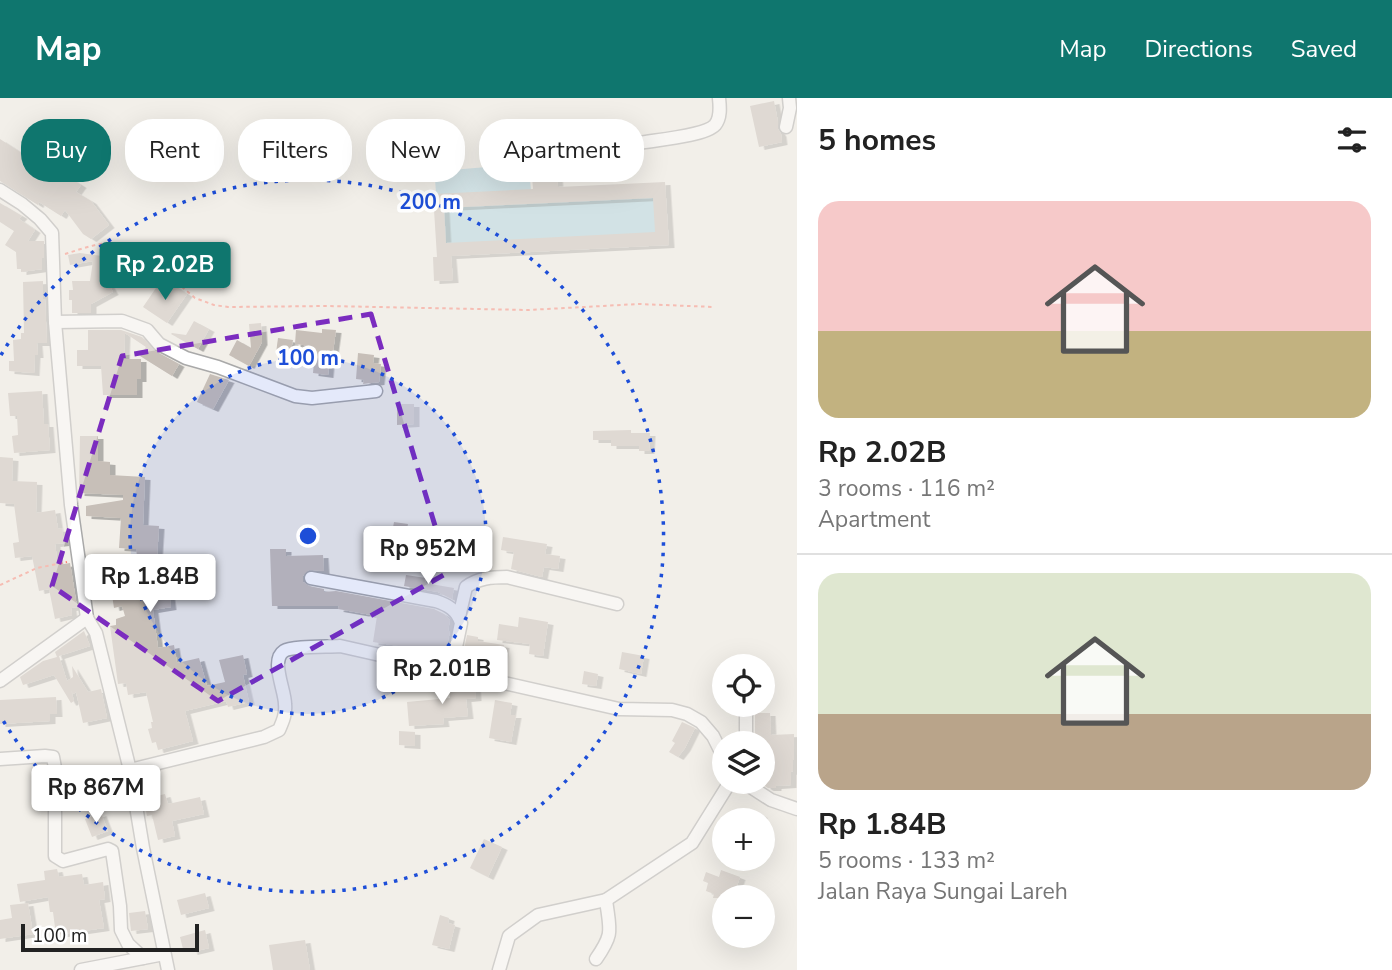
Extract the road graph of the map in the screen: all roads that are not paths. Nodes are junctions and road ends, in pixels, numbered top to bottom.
1 (719, 98) edge
2 (789, 98) edge
3 (786, 127) dead end
4 (644, 142) edge
5 (0, 190) edge
6 (55, 322) junction
7 (376, 391) dead end
8 (311, 578) dead end
9 (617, 604) dead end
10 (459, 617) junction
11 (87, 618) junction
12 (451, 671) junction
13 (0, 681) edge
14 (712, 735) edge
15 (0, 758) edge
16 (130, 770) junction
17 (722, 794) edge
18 (762, 794) edge
19 (797, 809) edge
20 (606, 900) junction
21 (164, 954) junction
22 (143, 958) junction
23 (596, 959) dead end
24 (80, 970) edge
25 (168, 970) edge
26 (499, 970) edge

1 - 4 street
2 - 3 street
5 - 6 street
6 - 7 street
6 - 11 street
8 - 10 street
9 - 10 street
10 - 12 street
11 - 13 street
11 - 16 street
12 - 14 street
12 - 16 street
15 - 22 street
16 - 21 street
17 - 20 street
18 - 19 street
20 - 23 street
20 - 26 street
21 - 22 street
21 - 25 street
22 - 24 street

